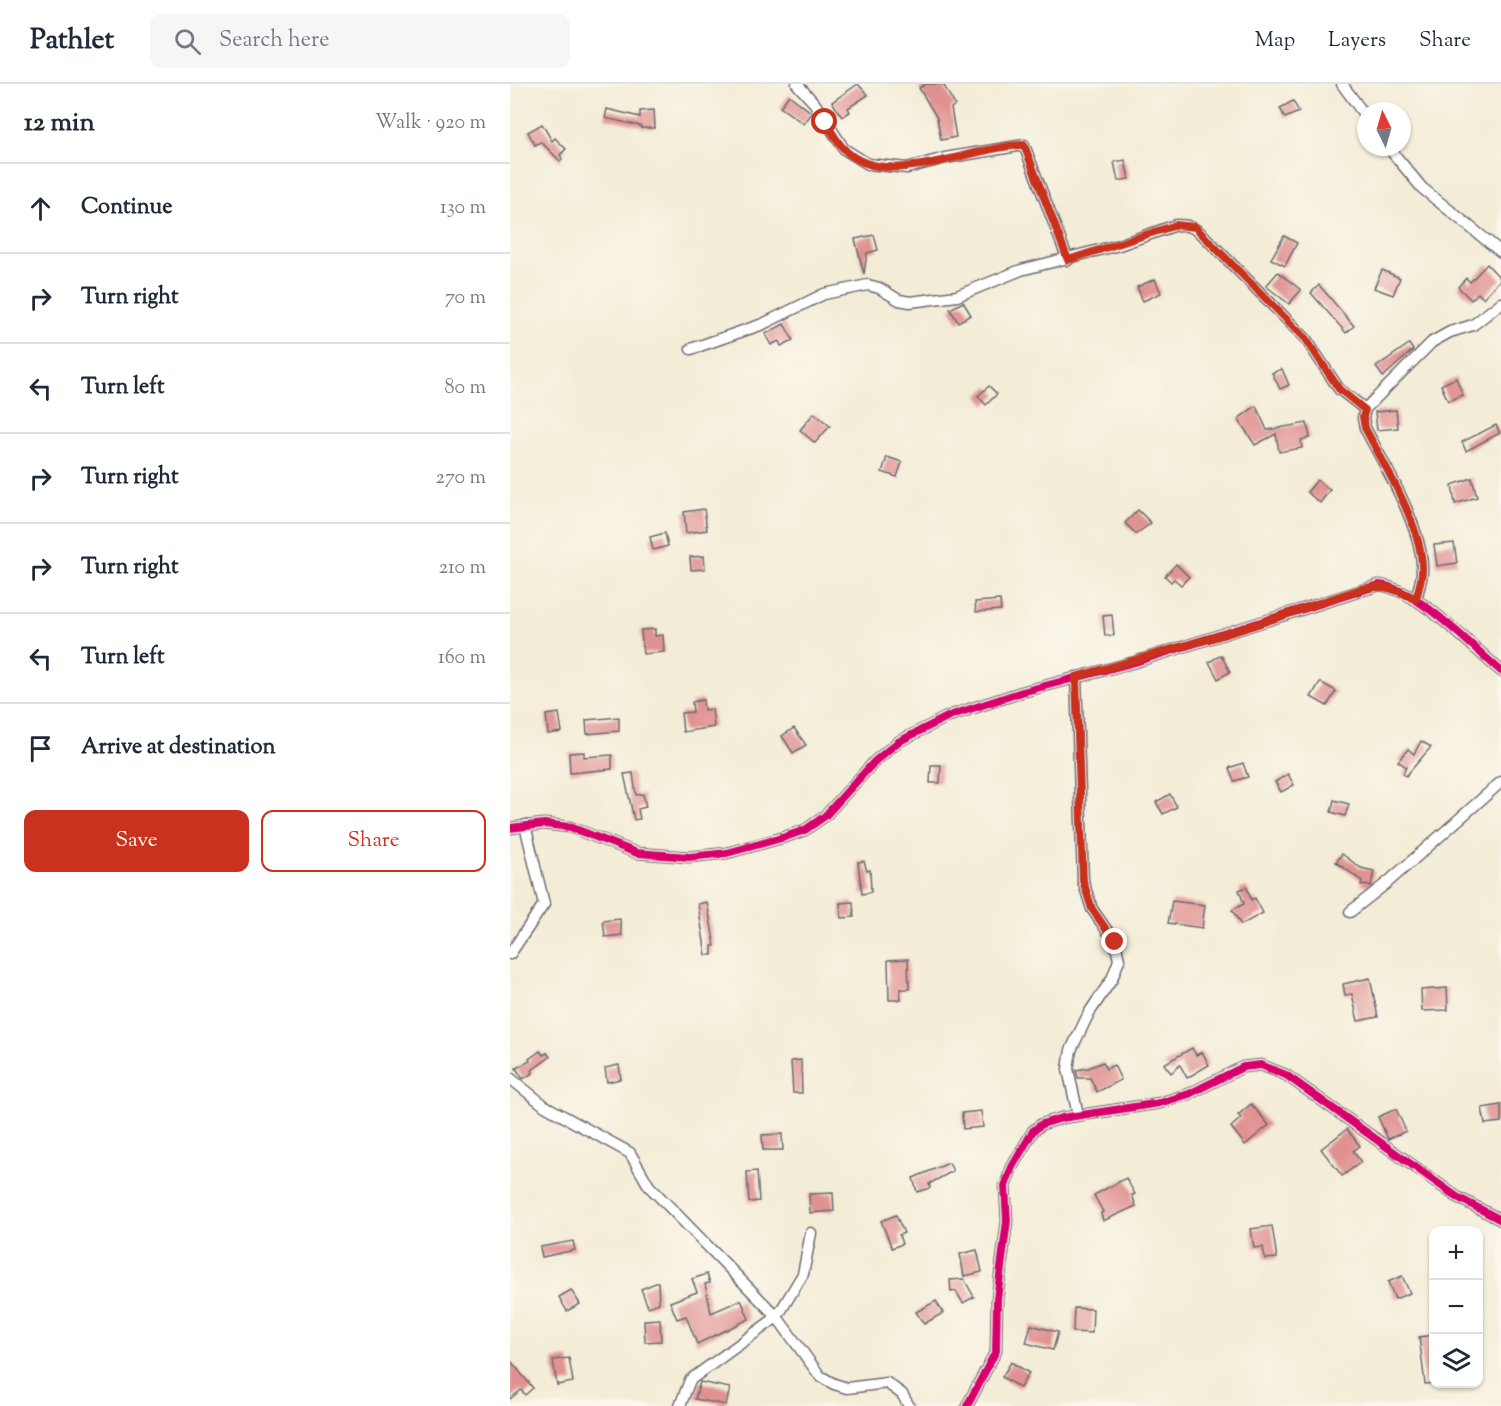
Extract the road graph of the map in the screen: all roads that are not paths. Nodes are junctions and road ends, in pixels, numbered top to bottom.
1 (797, 84) edge
2 (1342, 84) edge
3 (1357, 105) edge
4 (1395, 156) edge
5 (1501, 252) edge
6 (1068, 260) junction
7 (1501, 303) edge
8 (691, 349) dead end
9 (1365, 410) junction
10 (1416, 599) junction
11 (1501, 671) edge
12 (1076, 677) junction
13 (1501, 782) edge
14 (525, 825) junction
15 (510, 828) edge
16 (1350, 912) dead end
17 (510, 954) edge
18 (510, 1078) edge
19 (1078, 1115) junction
20 (1501, 1220) edge
21 (811, 1233) dead end
22 (777, 1317) junction
23 (680, 1406) edge
24 (909, 1406) edge
25 (967, 1406) edge

1 - 6 street
2 - 3 street
4 - 5 street
6 - 8 street
6 - 9 street
7 - 9 street
9 - 10 street
10 - 11 street
10 - 12 street
12 - 14 street
12 - 19 street
13 - 16 street
14 - 15 street
14 - 17 street
18 - 22 street
19 - 20 street
19 - 25 street
21 - 22 street
22 - 23 street
22 - 24 street

